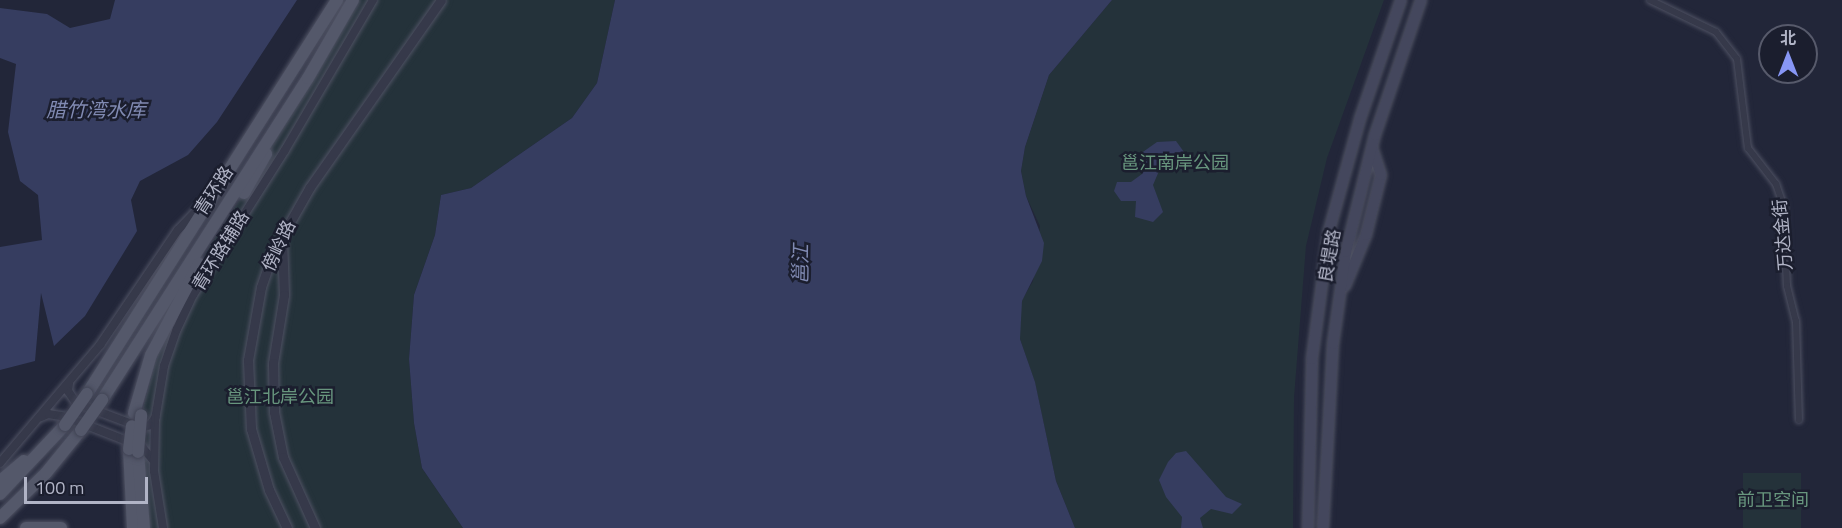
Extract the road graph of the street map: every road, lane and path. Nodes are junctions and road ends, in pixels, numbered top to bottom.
1 (337, 0) edge
2 (353, 0) edge
3 (373, 0) edge
4 (441, 0) edge
5 (1401, 0) edge
6 (1422, 0) edge
7 (1650, 0) edge
8 (278, 125) junction
9 (1372, 147) junction
10 (214, 192) junction
11 (284, 232) junction
12 (1340, 300) junction
13 (69, 382) junction
14 (40, 417) junction
15 (155, 417) junction
16 (1799, 420) dead end
17 (50, 443) junction
18 (134, 450) junction
19 (154, 461) junction
20 (0, 463) edge
21 (0, 481) edge
22 (0, 494) edge
23 (0, 518) edge
24 (26, 528) edge
25 (61, 528) edge
26 (133, 528) edge
27 (144, 528) edge
28 (163, 528) edge
29 (287, 528) edge
30 (315, 528) edge
31 (1308, 528) edge
32 (1323, 528) edge

1 - 10 main road, 青环路
2 - 8 main road, 青环路
3 - 15 street, 青环路辅路
4 - 11 street, 傍岭路
5 - 31 main road, 良堤路
6 - 9 main road, 良堤路
7 - 16 street, 万达金街
8 - 18 main road, bridge
8 - 23 main road, 青环路, bridge
9 - 12 main road, 良堤路
9 - 12 main road
10 - 13 street, 青环路辅路
10 - 17 main road, 青环路, bridge
11 - 29 street, 傍岭路
11 - 30 street
12 - 32 main road, 良堤路
13 - 14 street, 青环路辅路
13 - 15 street
14 - 19 street
14 - 20 street, 青环路辅路
15 - 19 street, 青环路辅路
17 - 21 main road
17 - 22 main road
18 - 26 main road
18 - 27 main road
19 - 28 street, 青环路辅路
24 - 25 main road

